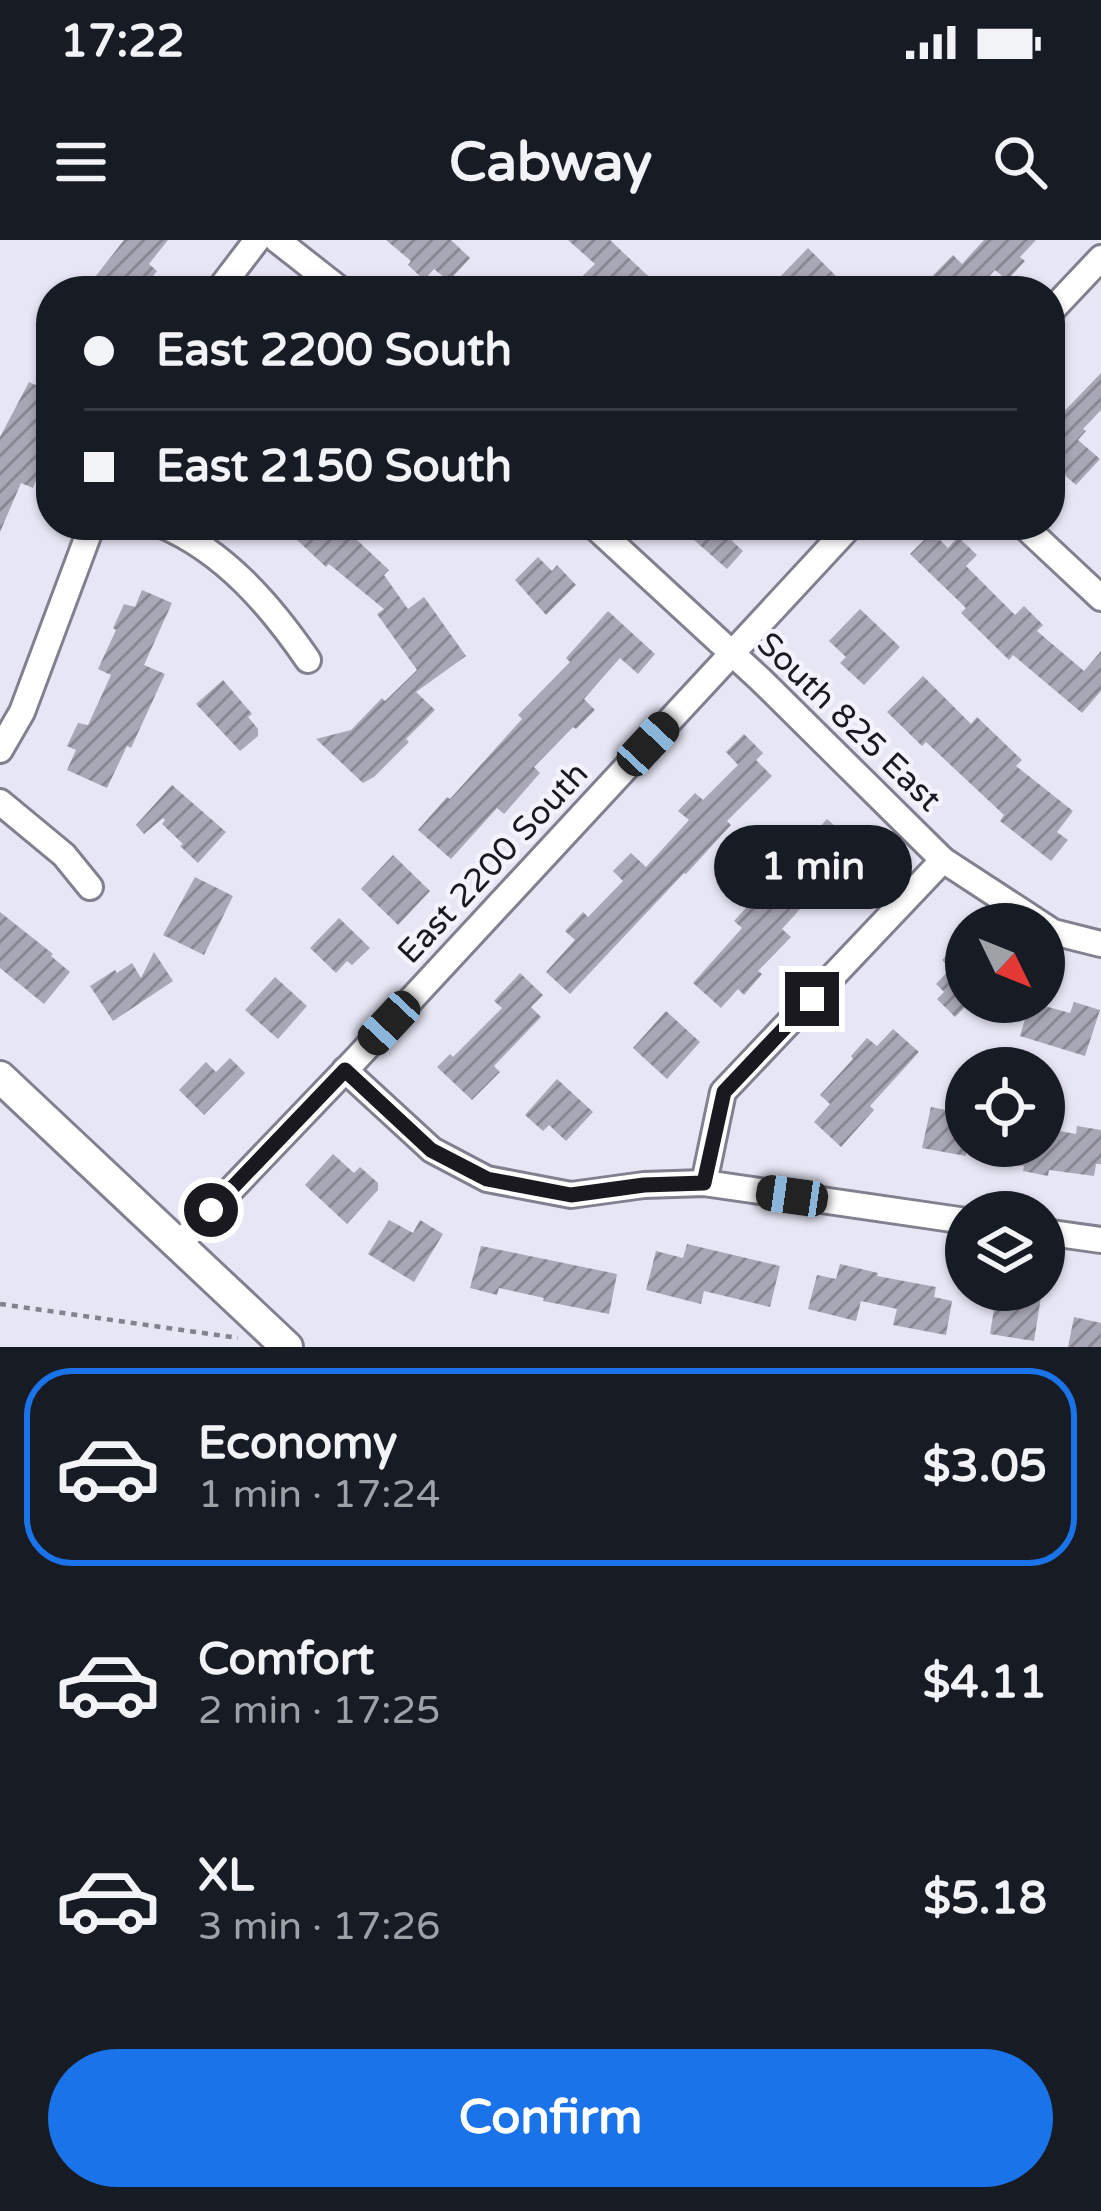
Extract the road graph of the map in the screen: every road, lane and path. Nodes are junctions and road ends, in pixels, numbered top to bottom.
1 (257, 240) edge
2 (277, 240) edge
3 (1101, 258) edge
4 (229, 276) edge
5 (323, 276) edge
6 (1065, 296) edge
7 (86, 540) edge
8 (190, 540) edge
9 (608, 540) edge
10 (837, 540) edge
11 (1039, 540) edge
12 (1101, 598) edge
13 (732, 654) junction
14 (308, 660) dead end
15 (0, 750) edge
16 (0, 802) edge
17 (943, 860) junction
18 (90, 887) dead end
19 (1008, 903) edge
20 (1065, 935) edge
21 (1101, 944) edge
22 (345, 1070) junction
23 (0, 1077) edge
24 (704, 1183) junction
25 (945, 1218) edge
26 (1065, 1235) edge
27 (1101, 1240) edge
28 (180, 1244) junction
29 (0, 1304) edge
30 (287, 1346) edge

1 - 4 street
2 - 5 street
3 - 6 street
7 - 15 street
8 - 14 street
9 - 13 street, South 825 East
10 - 13 street, East 2200 South
11 - 12 street
13 - 17 street, South 825 East
13 - 22 street, East 2200 South
16 - 18 street
17 - 19 street, South 825 East
17 - 24 street
20 - 21 street, South 825 East
22 - 24 street
22 - 28 street, East 2200 South
23 - 28 street
24 - 25 street
26 - 27 street
28 - 30 street
29 - 30 path

